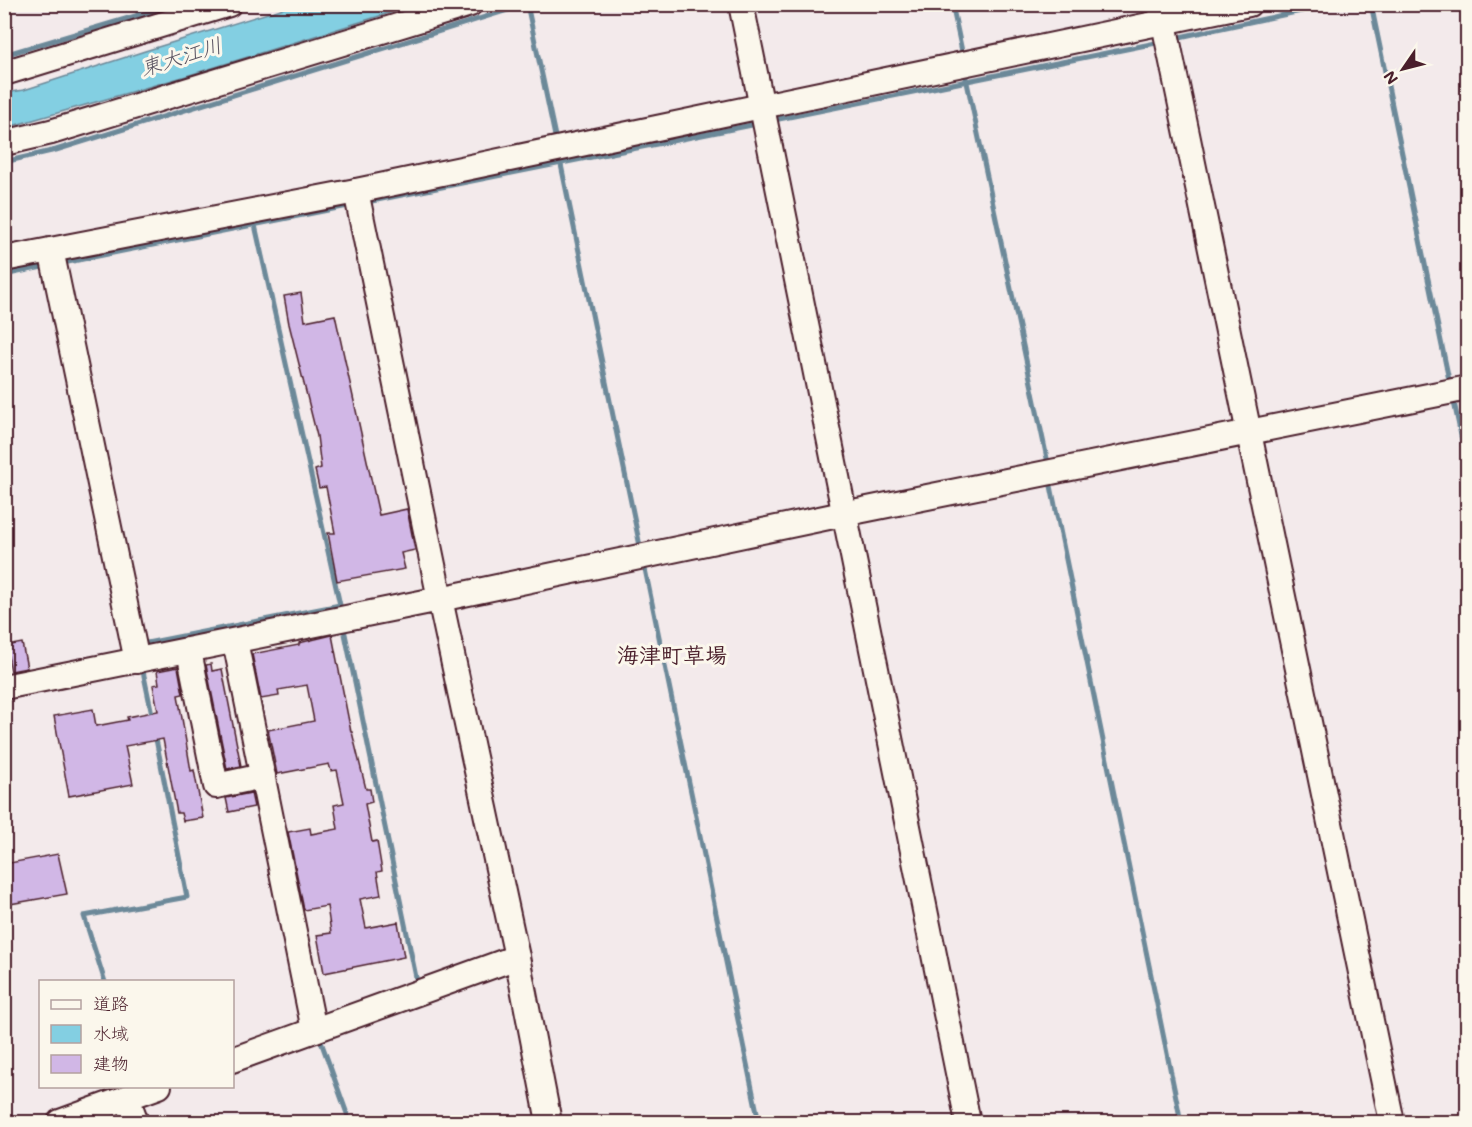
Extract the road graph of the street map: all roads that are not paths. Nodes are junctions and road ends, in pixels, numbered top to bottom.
1 (229, 4) edge
2 (470, 4) edge
3 (741, 4) edge
4 (1249, 4) edge
5 (1162, 13) edge
6 (4, 73) edge
7 (760, 105) junction
8 (4, 142) edge
9 (356, 191) junction
10 (51, 250) junction
11 (4, 259) edge
12 (1467, 388) edge
13 (1249, 433) junction
14 (843, 514) junction
15 (440, 599) junction
16 (235, 641) junction
17 (189, 651) junction
18 (136, 662) junction
19 (4, 687) edge
20 (262, 776) junction
21 (517, 957) junction
22 (314, 1030) junction
23 (234, 1059) edge
24 (154, 1088) edge
25 (127, 1098) junction
26 (60, 1122) edge
27 (136, 1122) edge
28 (549, 1122) edge
29 (968, 1122) edge
30 (1392, 1122) edge

1 - 6 street
2 - 8 street
3 - 7 street
4 - 5 street
5 - 7 street
5 - 13 street
7 - 9 street
7 - 14 street
9 - 10 street
9 - 15 street
10 - 11 street
10 - 18 street
12 - 13 street
13 - 14 street
13 - 30 street
14 - 15 street
14 - 29 street
15 - 16 street
15 - 21 street
16 - 17 street
16 - 20 street
17 - 18 street
17 - 20 street
18 - 19 street
20 - 22 street
21 - 22 street
21 - 28 street
22 - 23 street
24 - 25 street
25 - 26 street
25 - 27 street

